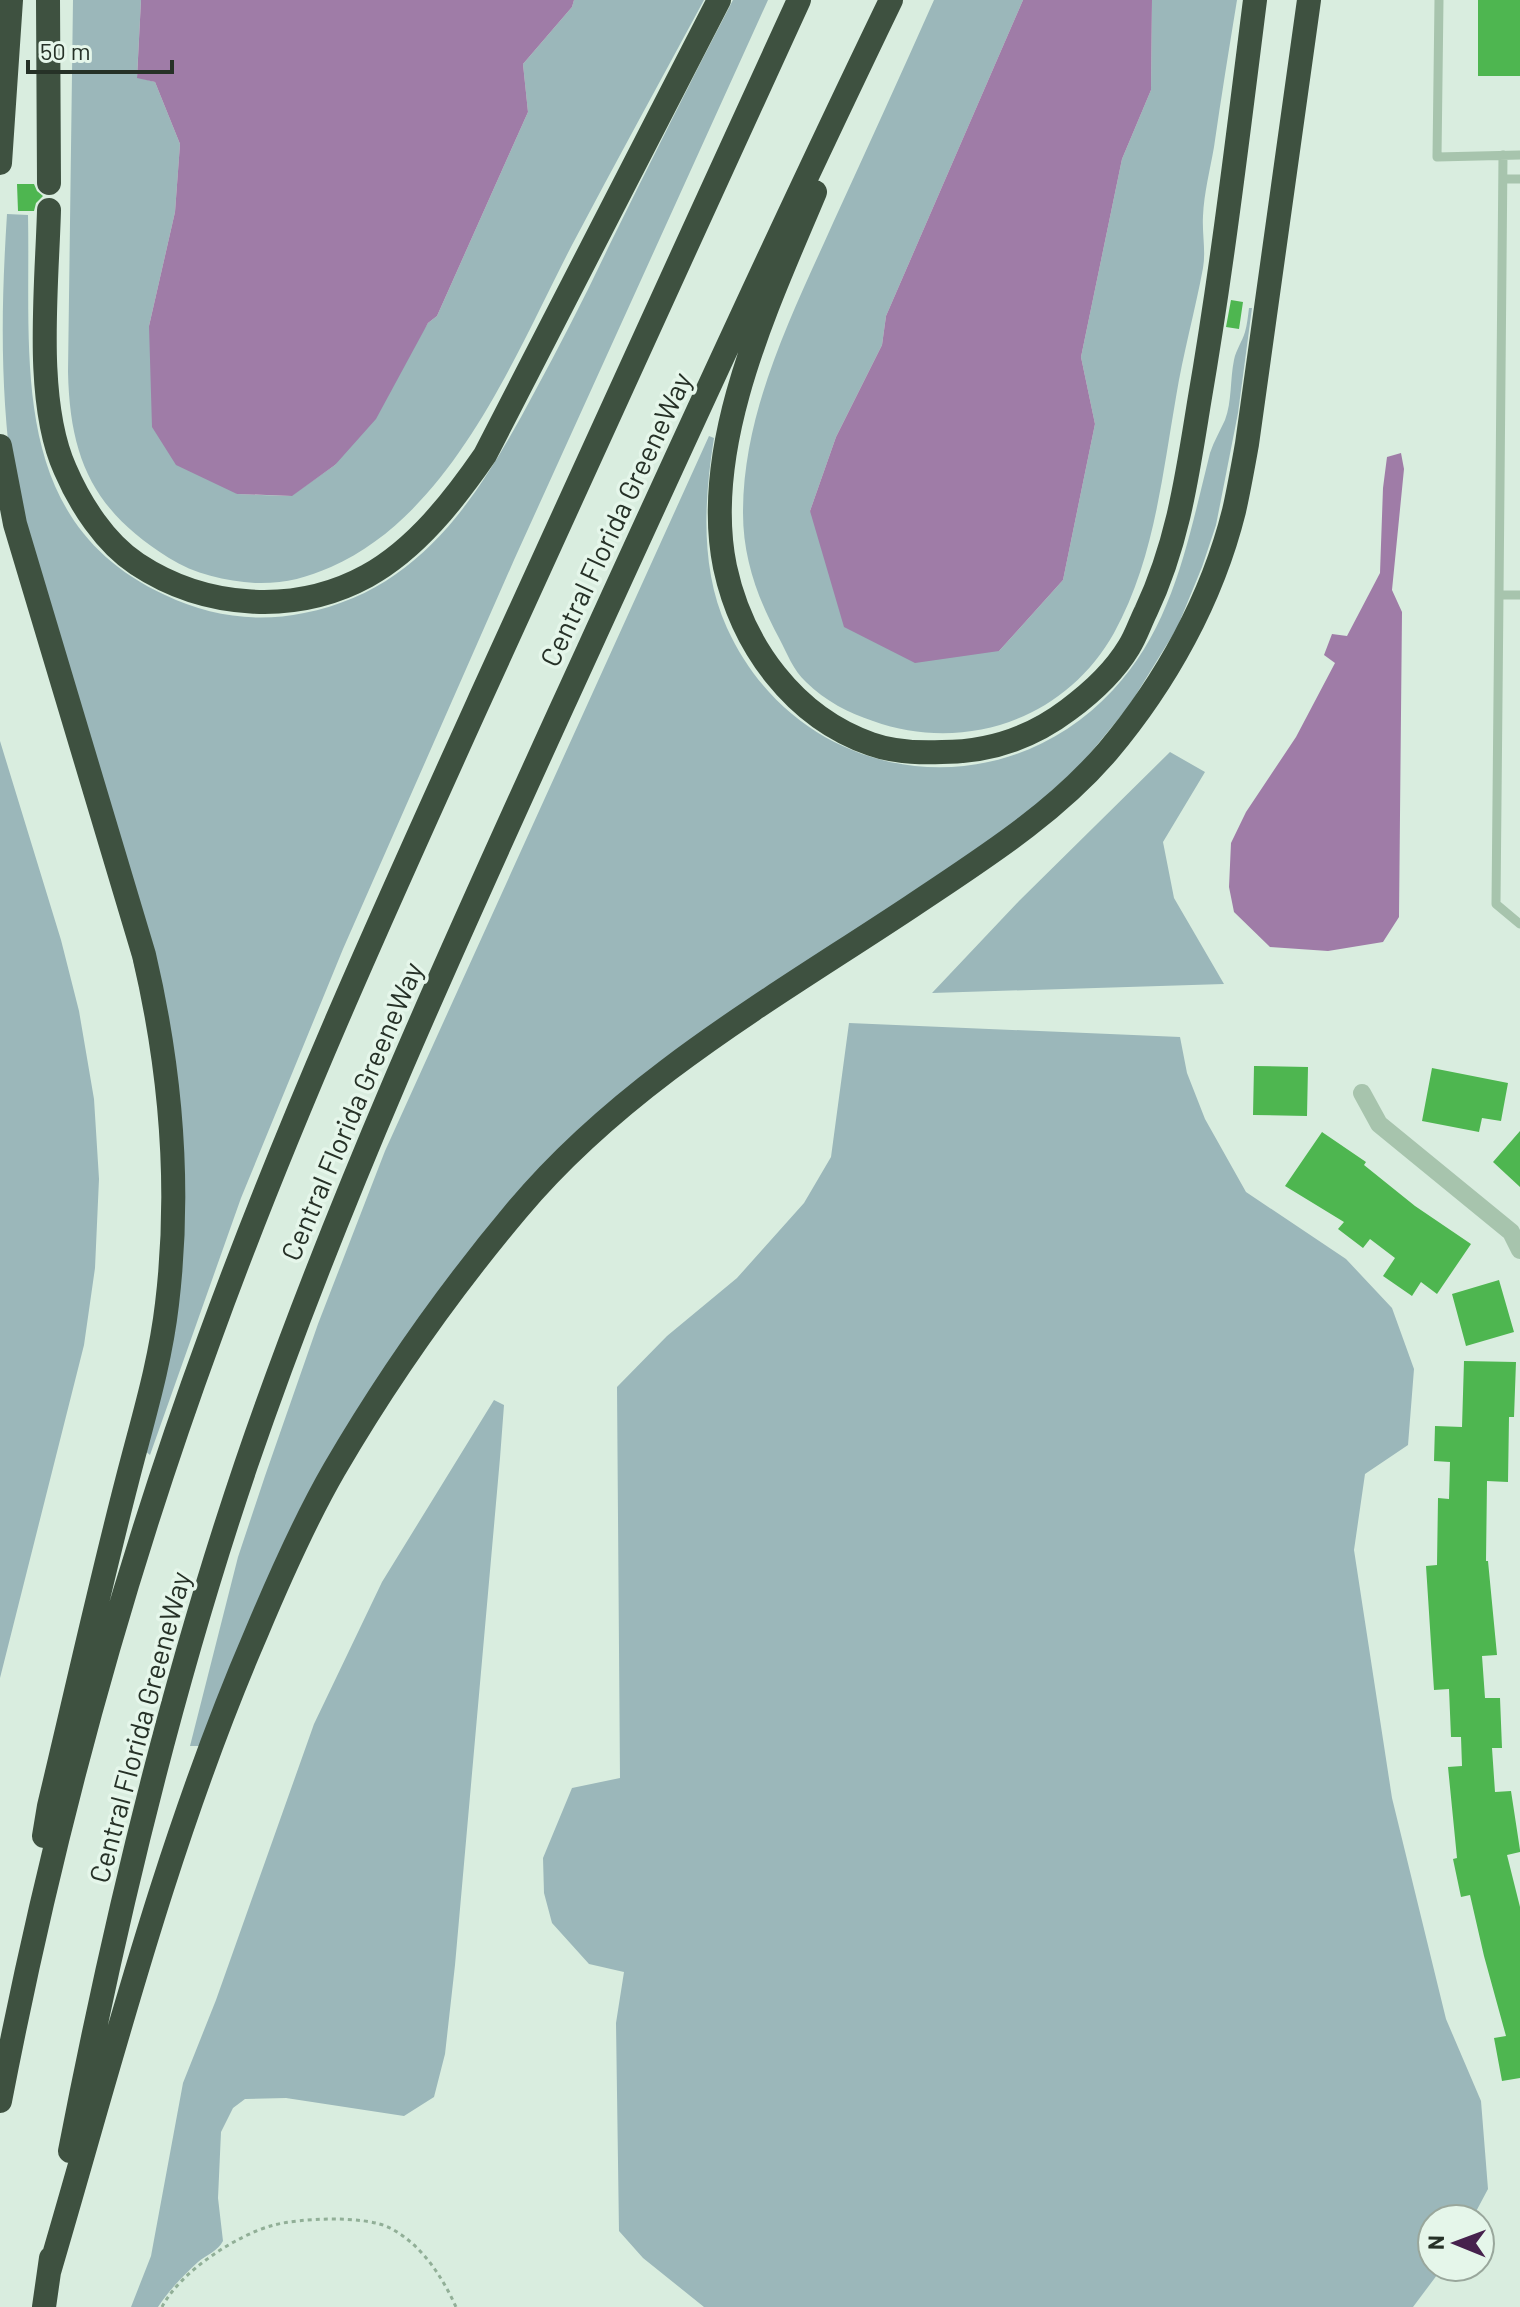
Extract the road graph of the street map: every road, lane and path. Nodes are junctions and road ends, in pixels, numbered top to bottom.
1 (11, 0) edge
2 (48, 0) edge
3 (719, 0) edge
4 (799, 0) edge
5 (893, 0) edge
6 (1255, 0) edge
7 (1309, 0) edge
8 (1439, 0) edge
9 (1503, 155) junction
10 (1520, 155) edge
11 (0, 163) edge
12 (1504, 179) junction
13 (1520, 179) edge
14 (49, 183) dead end
15 (49, 210) dead end
16 (0, 446) edge
17 (1499, 595) junction
18 (1520, 595) edge
19 (1520, 924) edge
20 (1362, 1093) dead end
21 (1520, 1250) edge
22 (9, 2052) junction
23 (0, 2101) edge
24 (49, 2272) junction
25 (44, 2307) edge
26 (162, 2307) edge
27 (456, 2307) edge

1 - 11 highway
2 - 14 highway
3 - 15 highway
4 - 22 highway, Central Florida GreeneWay
5 - 6 highway
5 - 24 highway, Central Florida GreeneWay
7 - 24 highway
8 - 9 lane
9 - 10 lane
9 - 12 lane
12 - 13 lane
12 - 17 lane
16 - 22 highway
17 - 18 lane
17 - 19 lane
20 - 21 street
22 - 23 highway, Central Florida GreeneWay
24 - 25 highway, Central Florida GreeneWay
26 - 27 path

